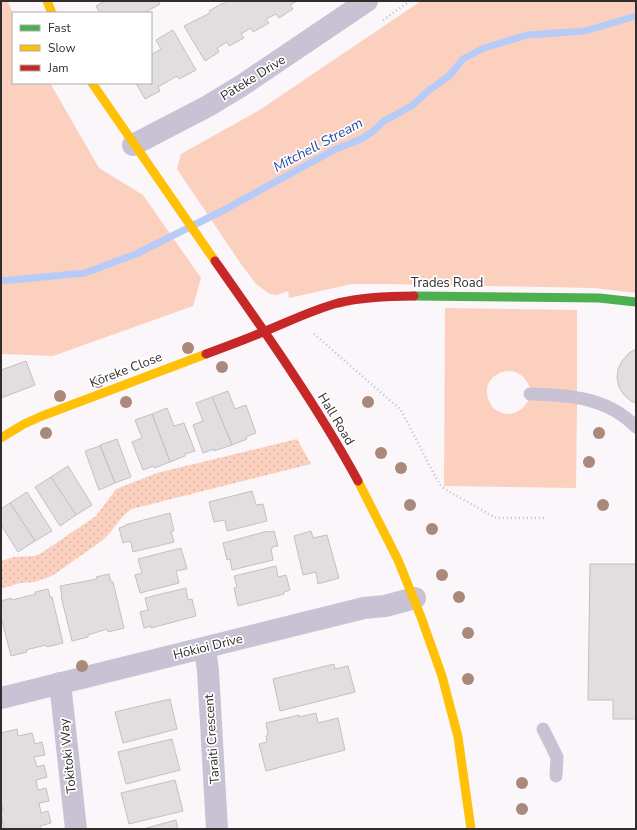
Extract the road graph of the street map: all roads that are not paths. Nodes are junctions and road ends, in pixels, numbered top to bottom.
1 (47, 1) edge
2 (367, 1) edge
3 (52, 12) edge
4 (93, 84) edge
5 (133, 145) junction
6 (636, 302) edge
7 (264, 332) junction
8 (530, 394) dead end
9 (636, 427) edge
10 (1, 438) edge
11 (415, 598) junction
12 (205, 648) junction
13 (60, 683) junction
14 (1, 698) edge
15 (543, 729) dead end
16 (556, 776) dead end
17 (76, 829) edge
18 (218, 829) edge
19 (472, 829) edge

1 - 3 street
2 - 5 street, Pāteke Drive
4 - 5 street, Hall Road
5 - 7 street, Hall Road
6 - 7 street, Trades Road
7 - 10 street, Kōreke Close
7 - 11 street, Hall Road
8 - 9 lane
11 - 12 street, Hōkioi Drive
11 - 19 street, Hall Road
12 - 13 street, Hōkioi Drive
12 - 18 street, Taraiti Crescent
13 - 14 street, Hōkioi Drive
13 - 17 street, Tokitoki Way
15 - 16 lane

